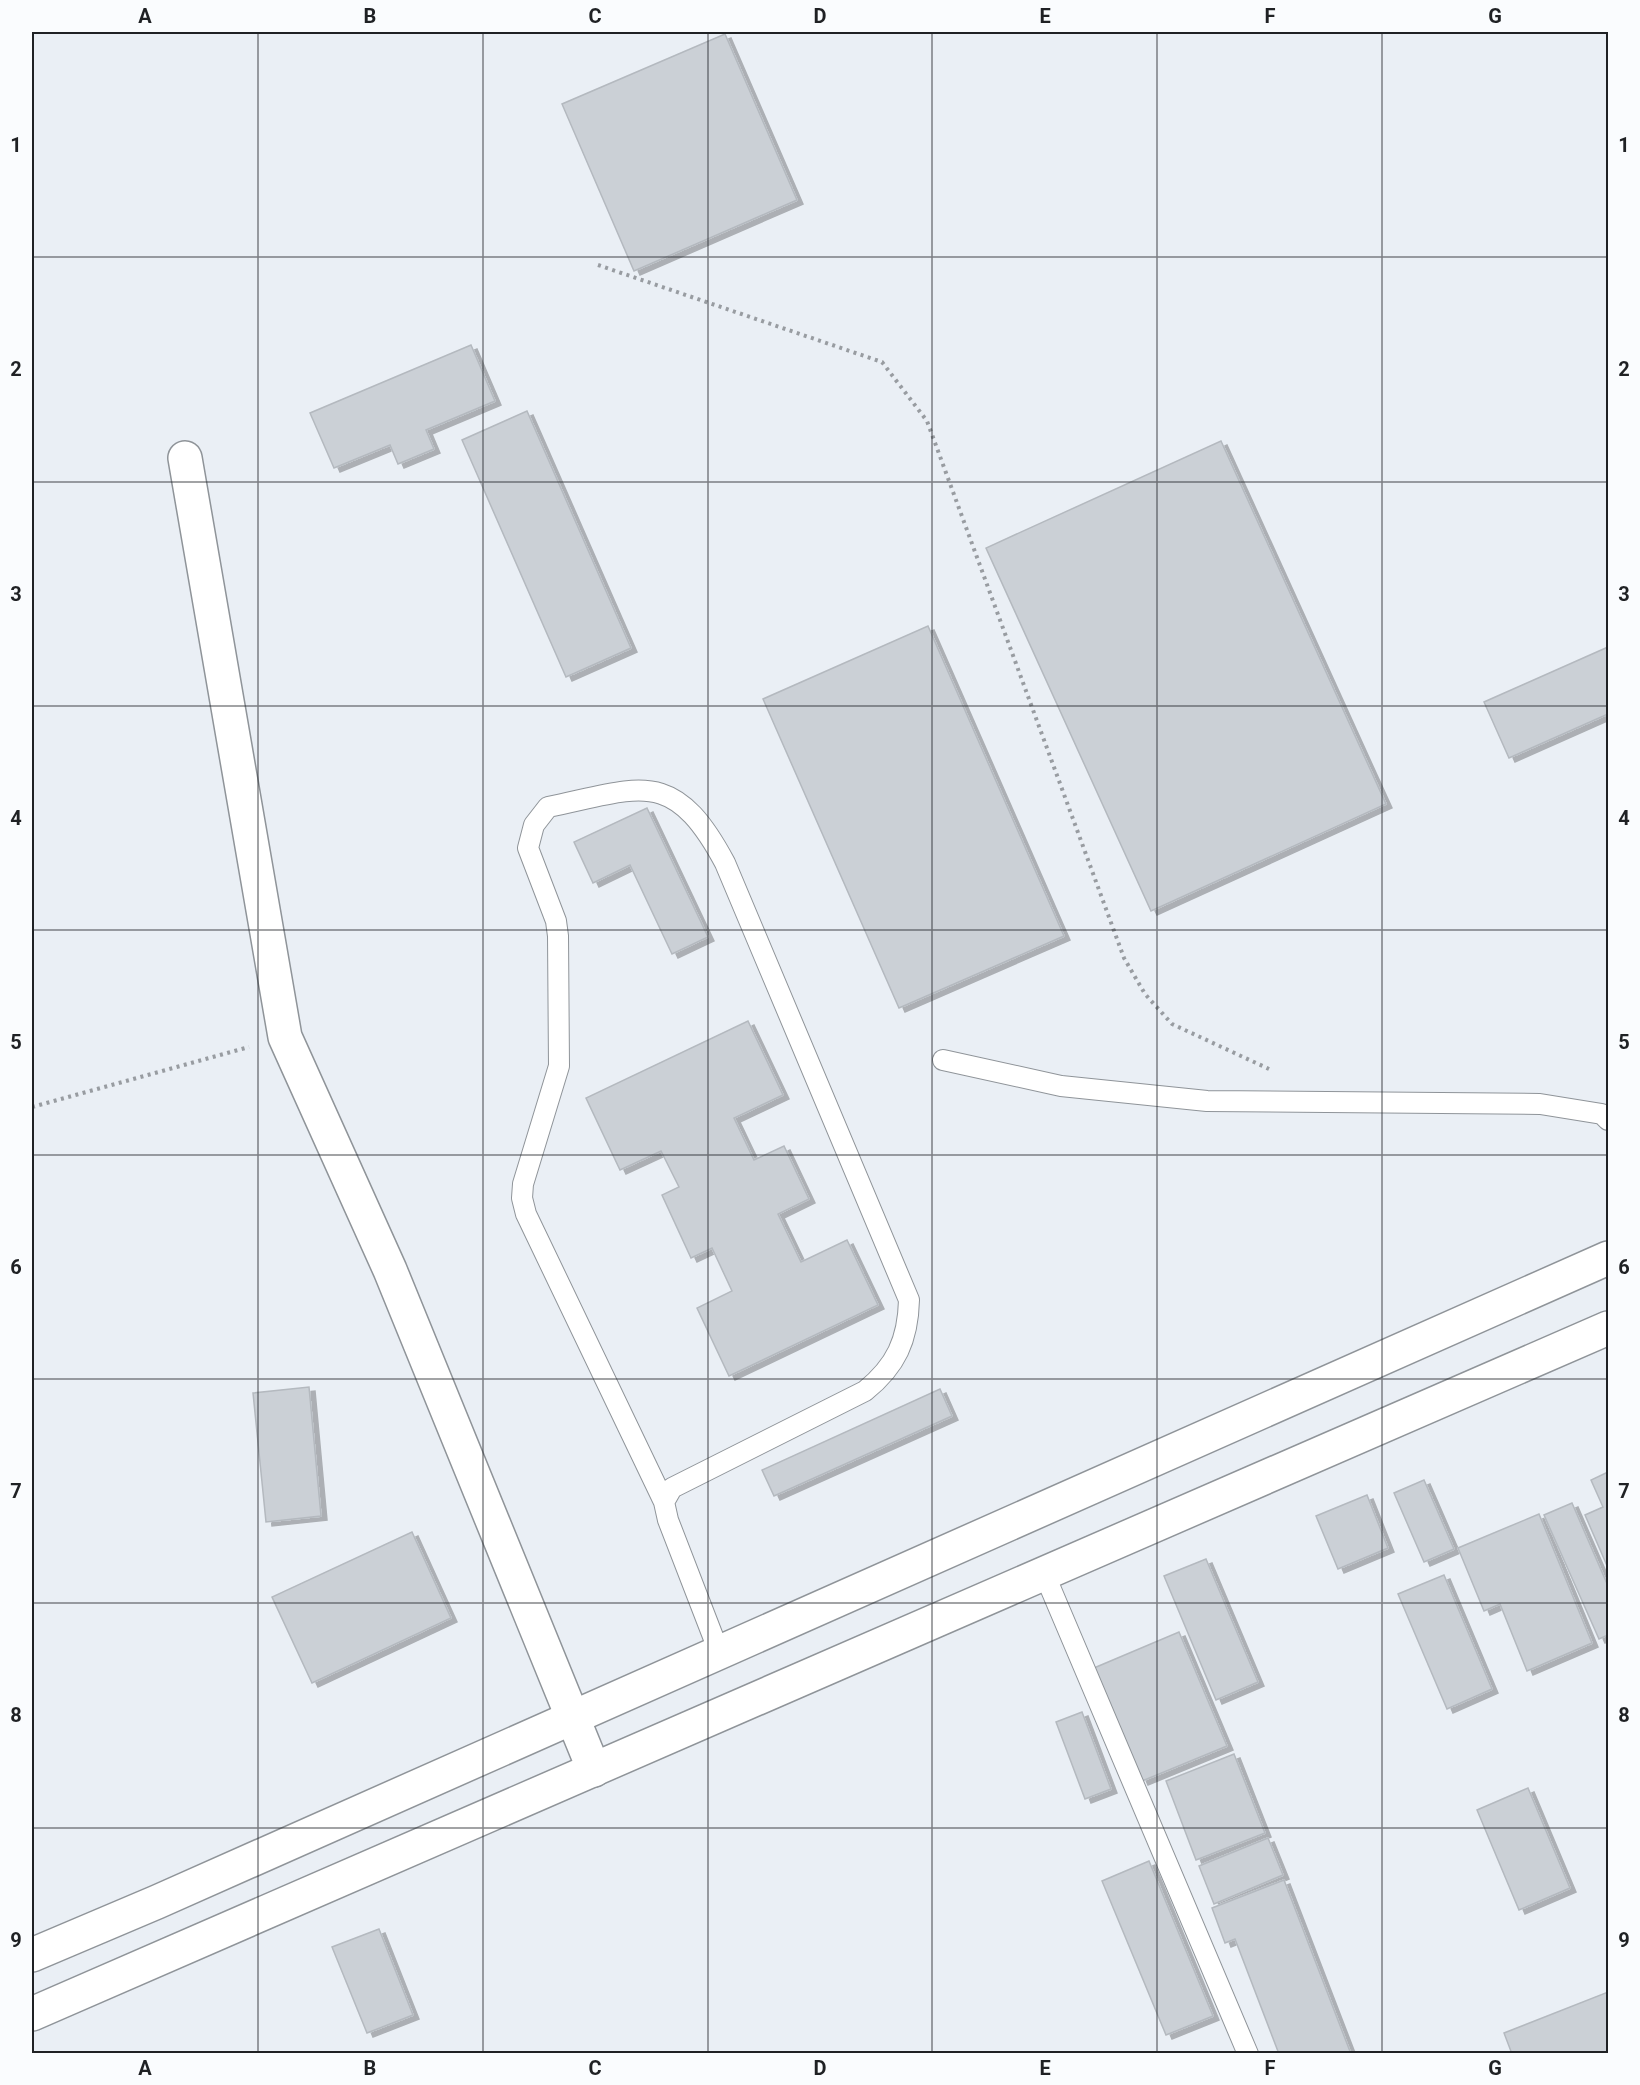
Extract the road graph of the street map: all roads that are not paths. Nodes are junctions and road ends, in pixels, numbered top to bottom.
1 (185, 458) dead end
2 (943, 1060) dead end
3 (1608, 1120) edge
4 (1608, 1258) edge
5 (1608, 1328) edge
6 (664, 1502) junction
7 (1044, 1573) junction
8 (719, 1652) junction
9 (572, 1718) junction
10 (594, 1770) junction
11 (32, 1954) edge
12 (32, 2014) edge
13 (1248, 2054) edge

1 - 9 street
2 - 3 lane
4 - 8 street
5 - 7 street
6 - 6 lane
6 - 8 lane
7 - 10 street
7 - 13 lane
8 - 9 street
9 - 10 street
9 - 11 street
10 - 12 street

